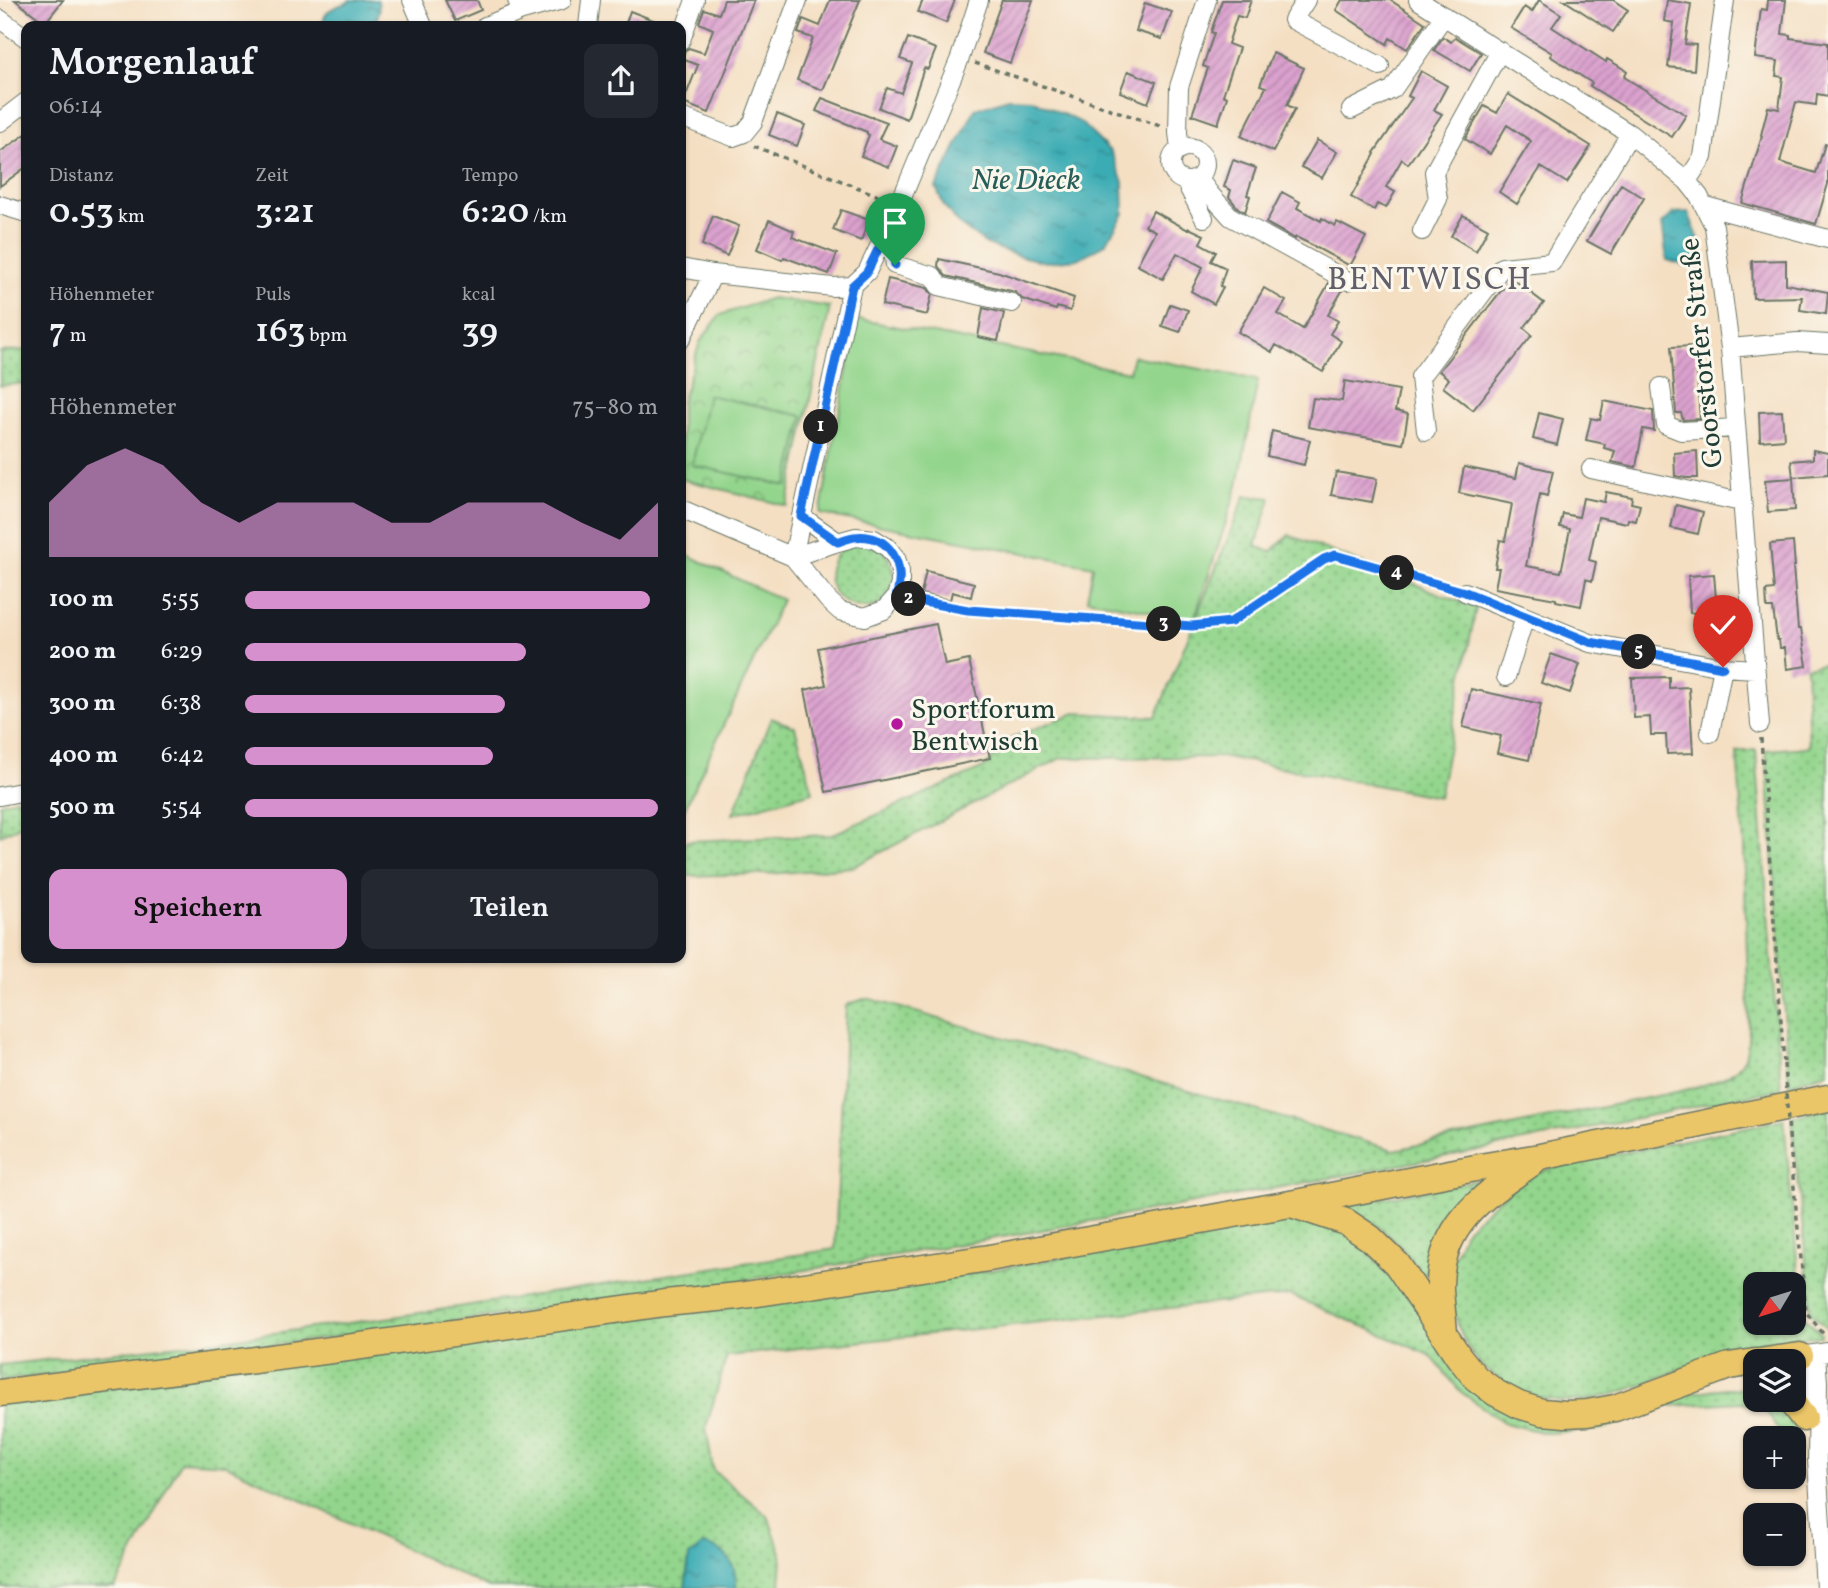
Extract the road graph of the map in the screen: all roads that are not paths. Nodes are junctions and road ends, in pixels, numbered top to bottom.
1 (412, 0) edge
2 (562, 0) edge
3 (591, 0) edge
4 (695, 0) edge
5 (797, 0) edge
6 (979, 0) edge
7 (1207, 0) edge
8 (1306, 0) edge
9 (1419, 0) edge
10 (1723, 1) edge
11 (519, 6) edge
12 (1444, 16) junction
13 (0, 19) edge
14 (421, 21) edge
15 (494, 21) edge
16 (589, 21) edge
17 (686, 26) edge
18 (21, 34) edge
19 (1500, 51) junction
20 (1380, 65) dead end
21 (21, 106) edge
22 (1352, 110) dead end
23 (686, 119) edge
24 (0, 122) edge
25 (1630, 134) junction
26 (1179, 140) junction
27 (1191, 180) junction
28 (1687, 181) junction
29 (0, 205) edge
30 (1705, 206) junction
31 (21, 212) edge
32 (1205, 218) dead end
33 (889, 227) junction
34 (1422, 231) dead end
35 (1828, 239) edge
36 (686, 269) edge
37 (713, 274) junction
38 (1348, 281) dead end
39 (852, 286) junction
40 (1012, 303) dead end
41 (686, 329) edge
42 (1828, 344) edge
43 (1730, 348) junction
44 (1661, 387) dead end
45 (1736, 428) junction
46 (1426, 431) dead end
47 (1591, 469) dead end
48 (1741, 502) junction
49 (686, 511) edge
50 (801, 516) junction
51 (838, 542) junction
52 (793, 557) junction
53 (1465, 592) road end
54 (1525, 617) junction
55 (1723, 667) junction
56 (1755, 669) junction
57 (1506, 677) dead end
58 (1760, 724) road end
59 (1710, 733) dead end
60 (21, 792) edge
61 (0, 796) edge
62 (1828, 1083) edge
63 (1828, 1098) edge
64 (1540, 1157) junction
65 (1290, 1204) junction
66 (665, 1303) junction
67 (1444, 1335) junction
68 (1818, 1353) edge
69 (1743, 1364) edge
70 (1729, 1366) junction
71 (1743, 1372) edge
72 (1806, 1385) edge
73 (0, 1393) edge
74 (1798, 1412) edge
75 (1817, 1461) junction
76 (1825, 1588) edge

1 - 14 street
2 - 11 street
3 - 16 street
4 - 17 street
5 - 23 street
6 - 33 street
7 - 26 street
8 - 20 street
9 - 12 street, Goorstorfer Straße
10 - 28 street
11 - 15 street
12 - 19 street, Goorstorfer Straße
12 - 22 street
13 - 18 street
19 - 25 street, Goorstorfer Straße
19 - 34 street
21 - 24 street
25 - 28 street, Goorstorfer Straße
25 - 46 street
26 - 27 street
26 - 27 street
27 - 32 street
27 - 38 street
28 - 30 street, Goorstorfer Straße
29 - 31 street
30 - 35 street
30 - 43 street, Goorstorfer Straße
33 - 39 street
33 - 40 street
36 - 37 street
37 - 39 street
37 - 41 street
39 - 50 street
42 - 43 street
43 - 45 street, Goorstorfer Straße
44 - 45 street
45 - 48 street, Goorstorfer Straße
47 - 48 street
48 - 56 street, Goorstorfer Straße
49 - 52 street
50 - 51 street
50 - 52 street
51 - 52 street
51 - 52 street
53 - 54 street
54 - 55 street
54 - 57 street
55 - 56 street
55 - 59 street
56 - 58 street, Goorstorfer Straße
60 - 61 street
62 - 66 highway
63 - 64 highway
64 - 65 highway
64 - 67 highway
65 - 66 highway
65 - 67 highway
66 - 73 highway
67 - 70 highway
68 - 72 street
68 - 75 street
69 - 70 highway
70 - 71 highway
74 - 75 street
75 - 76 street

